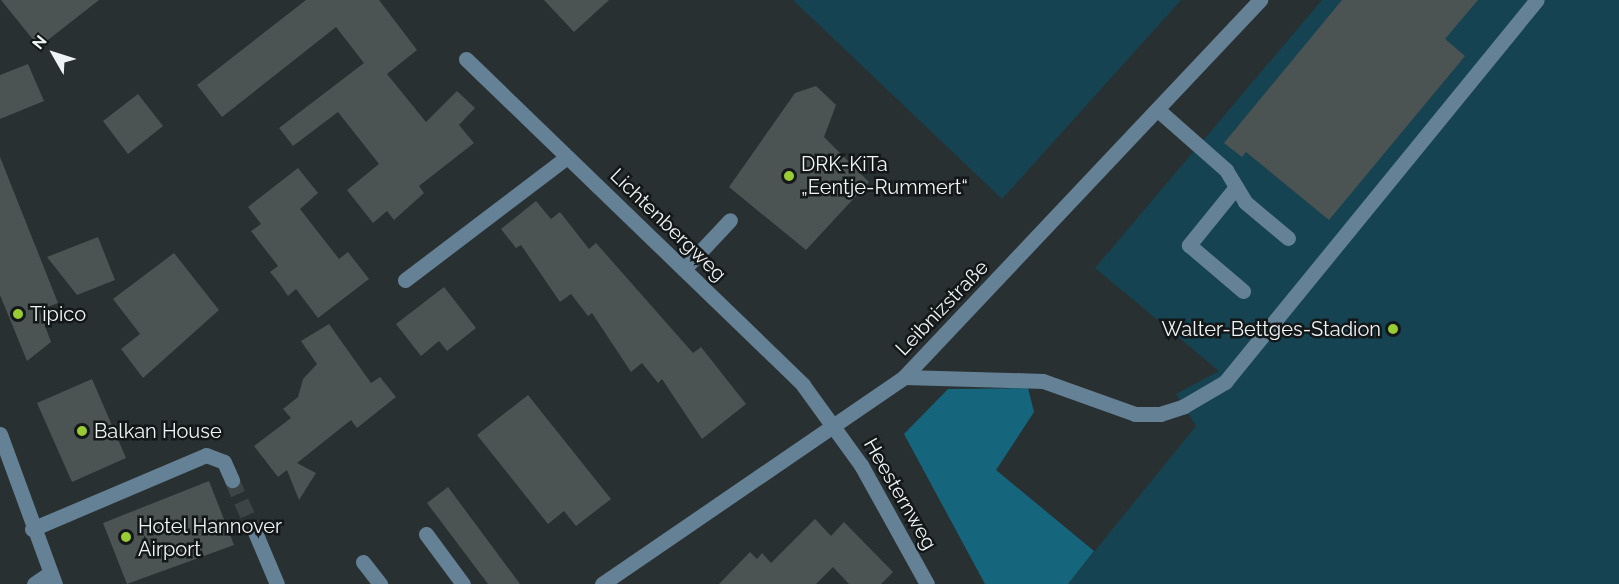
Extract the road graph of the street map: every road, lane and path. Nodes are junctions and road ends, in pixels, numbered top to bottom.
1 (1260, 0) edge
2 (1537, 0) edge
3 (466, 59) dead end
4 (1158, 110) junction
5 (567, 157) junction
6 (1236, 187) junction
7 (730, 220) dead end
8 (1288, 238) dead end
9 (684, 269) junction
10 (405, 280) dead end
11 (1243, 291) dead end
12 (904, 377) junction
13 (835, 426) junction
14 (0, 434) edge
15 (232, 480) tunnel mouth
16 (32, 529) junction
17 (255, 532) tunnel mouth
18 (426, 534) dead end
19 (363, 562) dead end
20 (52, 579) edge
21 (34, 584) edge
22 (277, 584) edge
23 (380, 584) edge
24 (463, 584) edge
25 (602, 584) edge
26 (927, 584) edge

1 - 4 street, Leibnizstraße
2 - 12 street
3 - 5 street, Lichtenbergweg
4 - 6 street
4 - 12 street, Leibnizstraße
5 - 9 street, Lichtenbergweg
5 - 10 street
6 - 8 street
6 - 11 street
7 - 9 street
9 - 13 street, Lichtenbergweg
12 - 13 street, Leibnizstraße
13 - 25 street, Leibnizstraße
13 - 26 street, Heesternweg
14 - 16 street
15 - 16 street
16 - 20 street
17 - 22 street
18 - 24 street
19 - 23 street
20 - 21 street

